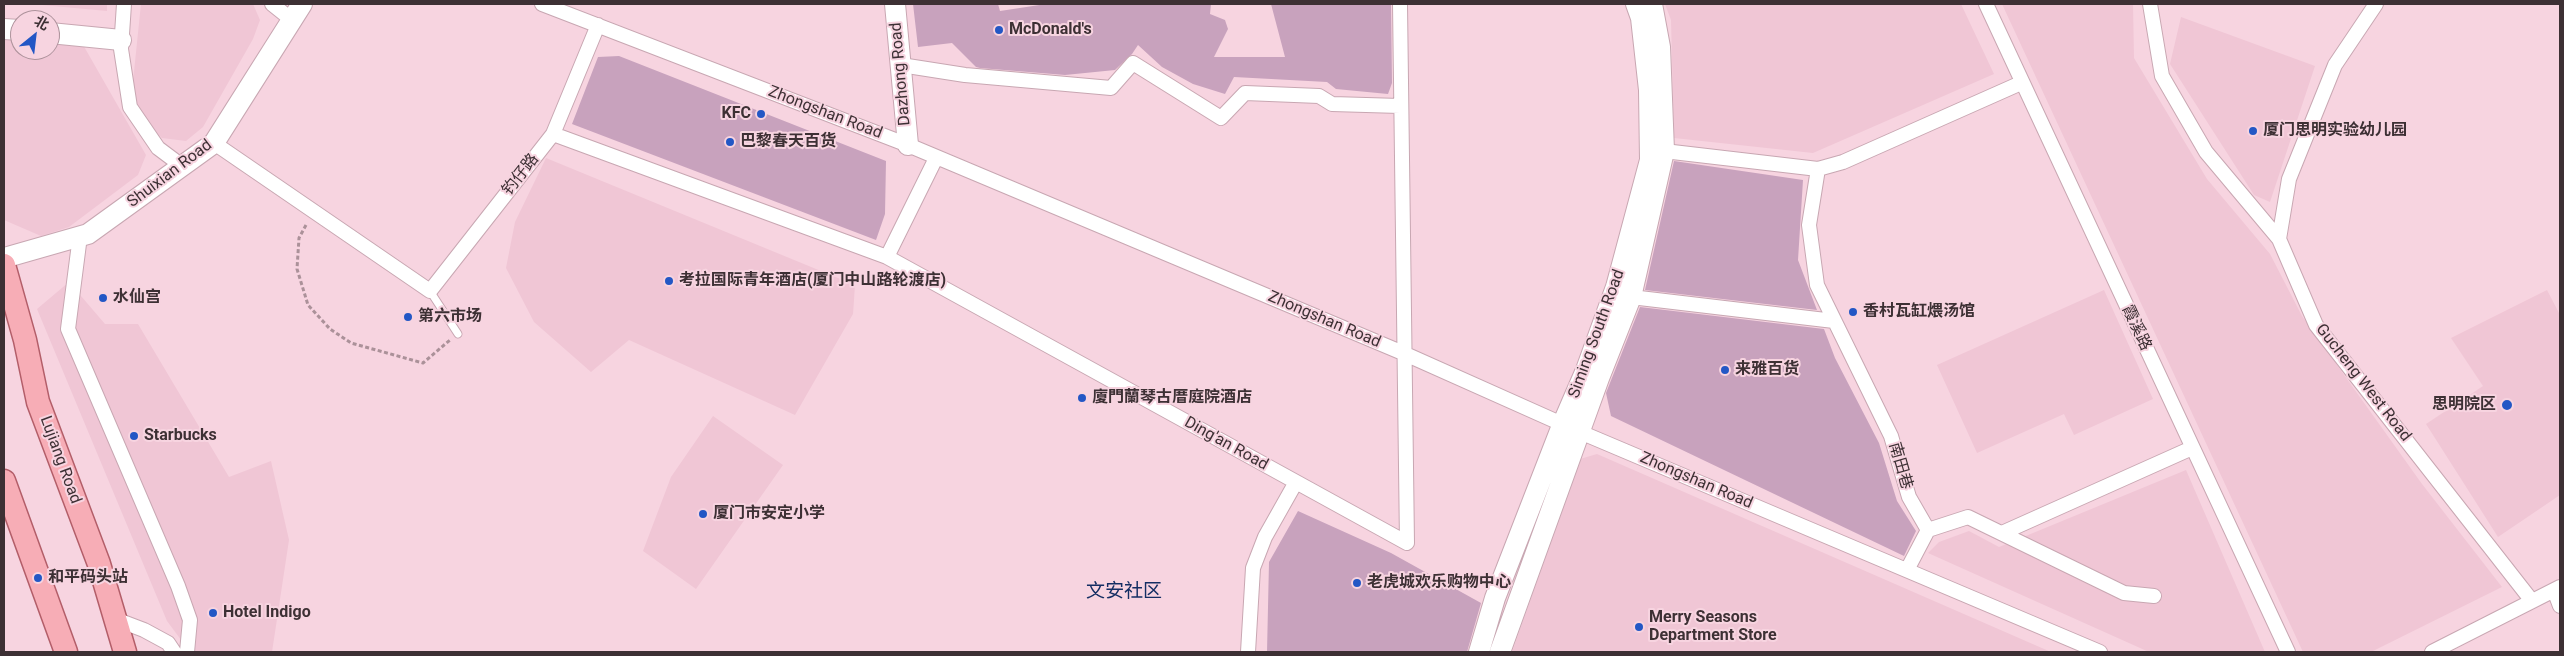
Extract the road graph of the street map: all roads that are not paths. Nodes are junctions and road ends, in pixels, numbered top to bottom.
1 (124, 4) edge
2 (272, 4) edge
3 (542, 4) edge
4 (894, 4) edge
5 (1400, 4) edge
6 (1636, 4) edge
7 (1652, 4) edge
8 (1986, 4) edge
9 (2150, 4) edge
10 (2376, 4) edge
11 (297, 12) edge
12 (598, 25) junction
13 (60, 34) edge
14 (121, 40) junction
15 (901, 65) junction
16 (2021, 83) junction
17 (1400, 106) junction
18 (552, 134) junction
19 (214, 143) junction
20 (908, 145) junction
21 (1664, 151) junction
22 (936, 158) junction
23 (182, 166) junction
24 (1818, 169) junction
25 (80, 236) junction
26 (2279, 239) junction
27 (888, 257) junction
28 (4, 258) edge
29 (4, 265) edge
30 (430, 291) junction
31 (1631, 297) junction
32 (1834, 322) junction
33 (458, 334) road end
34 (1403, 353) junction
35 (1572, 428) junction
36 (2192, 448) junction
37 (4, 482) edge
38 (1296, 482) junction
39 (1928, 530) junction
40 (2002, 534) junction
41 (1907, 570) junction
42 (2557, 589) edge
43 (2154, 596) dead end
44 (2532, 601) junction
45 (2560, 606) edge
46 (115, 619) junction
47 (66, 652) edge
48 (125, 652) edge
49 (174, 652) edge
50 (187, 652) edge
51 (1248, 652) edge
52 (1479, 652) edge
53 (1500, 652) edge
54 (2100, 652) edge
55 (2288, 652) edge
56 (2432, 652) edge

1 - 14 street
2 - 11 street
3 - 12 street, Zhongshan Road
4 - 15 main road, Dazhong Road
5 - 17 street
6 - 35 main road, Siming South Road
7 - 21 main road, Siming South Road
8 - 16 street, 霞溪路
9 - 26 street, Gucheng West Road
10 - 26 street
11 - 19 main road, Shuixian Road
12 - 18 street, 钓仔路
12 - 20 street, Zhongshan Road
13 - 14 main road
14 - 23 street
15 - 17 street
15 - 20 main road, Dazhong Road
16 - 24 street
16 - 36 street, 霞溪路
17 - 34 street
18 - 27 street
18 - 30 street, 钓仔路
19 - 23 main road, Shuixian Road
19 - 30 street
20 - 22 street, Zhongshan Road
21 - 24 street
21 - 31 main road, Siming South Road
22 - 27 street
22 - 34 street, Zhongshan Road
23 - 25 main road, Shuixian Road
24 - 32 street, 南田巷
25 - 28 main road, Shuixian Road
25 - 50 street
26 - 44 street, Gucheng West Road
27 - 38 street, Ding'an Road
29 - 46 main road, Lujiang Road
30 - 33 lane
31 - 32 street
31 - 35 main road, Siming South Road
32 - 39 street, 南田巷
34 - 35 street, Zhongshan Road
34 - 38 street, Ding'an Road
35 - 41 street, Zhongshan Road
35 - 52 main road, Siming South Road
35 - 53 main road, Siming South Road
36 - 40 street
36 - 55 street, 霞溪路
37 - 47 main road
38 - 51 street
39 - 40 street
39 - 41 street
40 - 43 street
41 - 54 street, Zhongshan Road
42 - 44 street
42 - 45 street
44 - 56 street
46 - 48 main road, Lujiang Road
46 - 49 street

